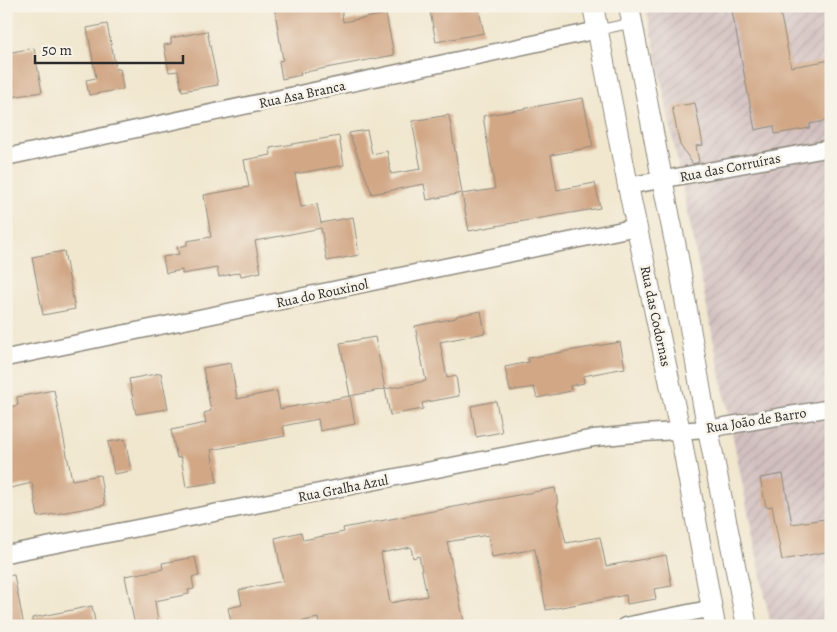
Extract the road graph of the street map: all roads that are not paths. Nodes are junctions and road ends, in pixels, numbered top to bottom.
1 (593, 6) edge
2 (631, 15) edge
3 (598, 30) junction
4 (831, 148) edge
5 (6, 157) edge
6 (662, 179) junction
7 (628, 186) junction
8 (637, 227) junction
9 (678, 257) junction
10 (646, 265) junction
11 (6, 358) edge
12 (831, 408) edge
13 (707, 429) junction
14 (680, 431) junction
15 (6, 554) edge
16 (714, 617) edge
17 (625, 626) edge
18 (747, 626) edge

1 - 3 street, Rua das Codornas
2 - 3 lane
2 - 6 street
3 - 5 street, Rua Asa Branca
3 - 7 street, Rua das Codornas
4 - 6 street, Rua das Corruíras
6 - 7 street, Rua das Corruíras
6 - 9 street
7 - 8 street, Rua das Codornas
8 - 10 street, Rua das Codornas
8 - 11 street, Rua do Rouxinol
9 - 10 street
9 - 13 street
10 - 14 street, Rua das Codornas
12 - 13 street, Rua João de Barro
13 - 14 street, Rua João de Barro
13 - 18 street
14 - 15 street, Rua Gralha Azul
14 - 16 street, Rua das Codornas
16 - 17 street

